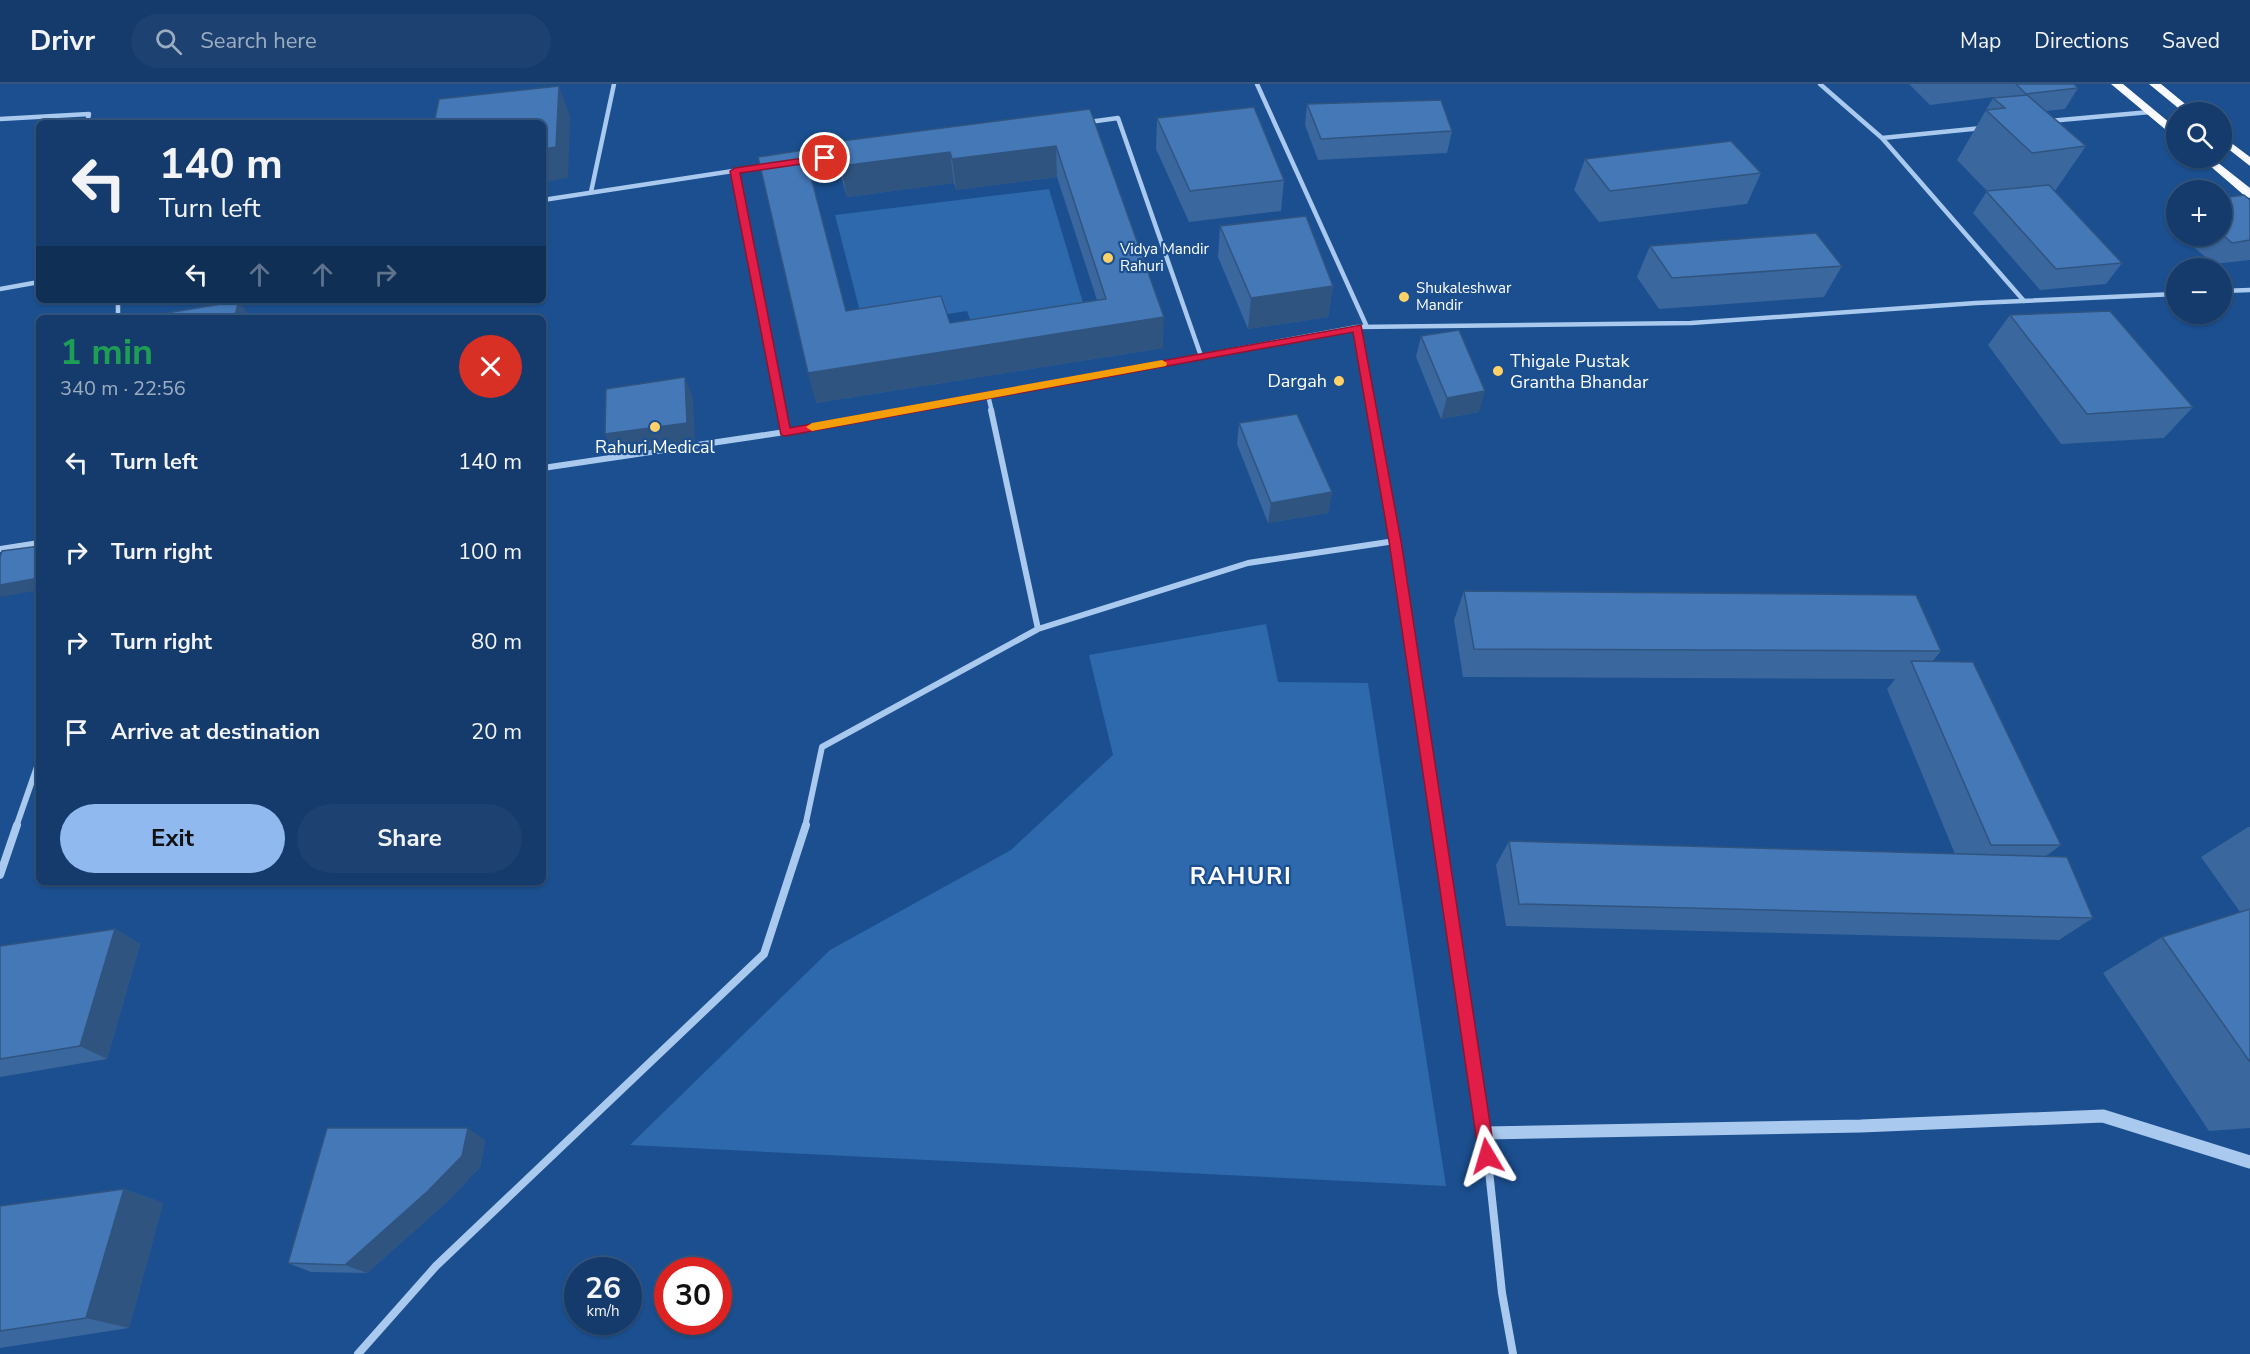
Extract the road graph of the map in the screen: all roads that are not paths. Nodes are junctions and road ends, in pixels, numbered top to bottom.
1 (614, 84) edge
2 (1257, 84) edge
3 (1821, 84) edge
4 (2116, 84) edge
5 (2154, 84) edge
6 (2176, 102) edge
7 (2150, 112) junction
8 (0, 120) edge
9 (88, 120) edge
10 (2045, 122) edge
11 (1083, 123) edge
12 (2166, 125) edge
13 (1987, 128) dead end
14 (1882, 138) junction
15 (2232, 148) edge
16 (851, 155) edge
17 (793, 163) edge
18 (2250, 163) edge
19 (770, 166) edge
20 (2218, 168) edge
21 (735, 171) junction
22 (591, 192) junction
23 (2250, 194) edge
24 (546, 200) edge
25 (36, 283) edge
26 (0, 289) edge
27 (2250, 290) edge
28 (2232, 291) edge
29 (2166, 295) edge
30 (2024, 302) junction
31 (1357, 327) junction
32 (1367, 327) junction
33 (1201, 356) junction
34 (988, 395) junction
35 (785, 432) junction
36 (546, 468) edge
37 (1395, 541) junction
38 (36, 543) edge
39 (0, 549) edge
40 (1038, 629) junction
41 (36, 770) edge
42 (0, 875) edge
43 (1485, 1133) junction
44 (2250, 1162) edge
45 (358, 1354) edge
46 (1513, 1354) edge

1 - 22 street
2 - 32 street
3 - 14 street
4 - 7 highway
5 - 6 highway
7 - 10 street
7 - 12 highway
8 - 9 street
11 - 33 street
13 - 14 street
14 - 30 street
15 - 18 highway
16 - 17 street
19 - 21 street
20 - 23 highway
21 - 22 street
21 - 35 street
22 - 24 street
25 - 26 street
27 - 28 street
29 - 30 street
30 - 32 street
31 - 32 street
31 - 33 street
31 - 37 street
33 - 34 street
34 - 35 street
34 - 40 street
35 - 36 street
37 - 40 street
37 - 43 street
38 - 39 street
40 - 45 street
41 - 42 street
43 - 44 street
43 - 46 street

